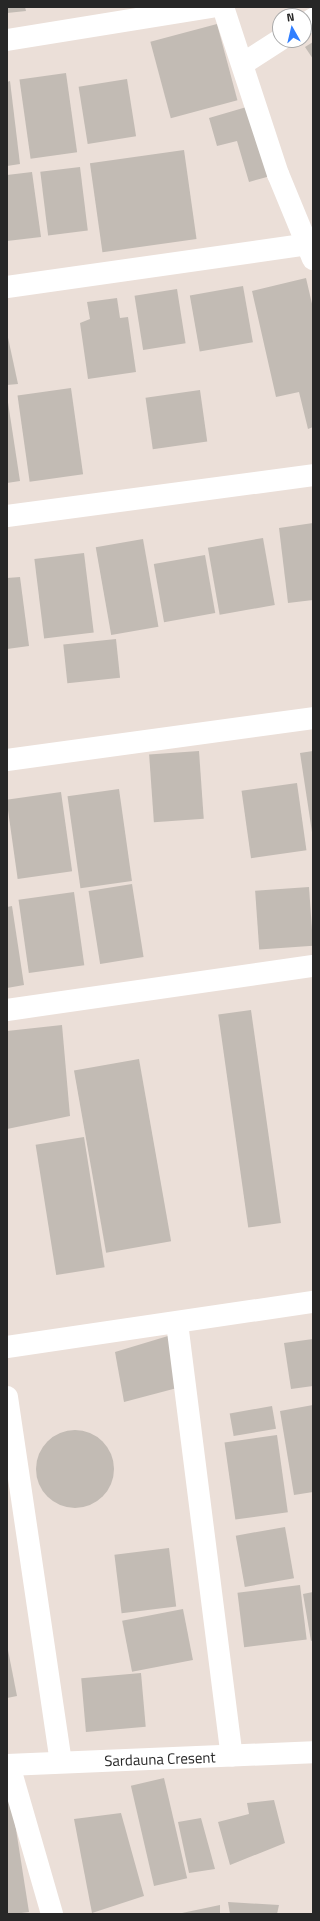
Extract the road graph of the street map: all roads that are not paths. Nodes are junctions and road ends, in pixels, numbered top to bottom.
1 (211, 7) edge
2 (223, 7) edge
3 (7, 40) edge
4 (272, 45) edge
5 (244, 63) junction
6 (310, 251) edge
7 (7, 287) edge
8 (313, 475) edge
9 (7, 516) edge
10 (313, 718) edge
11 (7, 760) edge
12 (313, 966) edge
13 (7, 1010) edge
14 (313, 1302) edge
15 (177, 1323) junction
16 (7, 1347) edge
17 (7, 1397) edge
18 (313, 1752) edge
19 (232, 1756) junction
20 (61, 1762) junction
21 (8, 1765) edge
22 (52, 1914) edge

1 - 3 street
2 - 5 street
4 - 5 street
5 - 6 street
6 - 7 street
8 - 9 street
10 - 11 street
12 - 13 street
14 - 15 street
15 - 16 street
15 - 19 street
17 - 20 street
18 - 19 street, Sardauna Cresent
19 - 20 street, Sardauna Cresent
20 - 21 street, Sardauna Cresent
21 - 22 street

